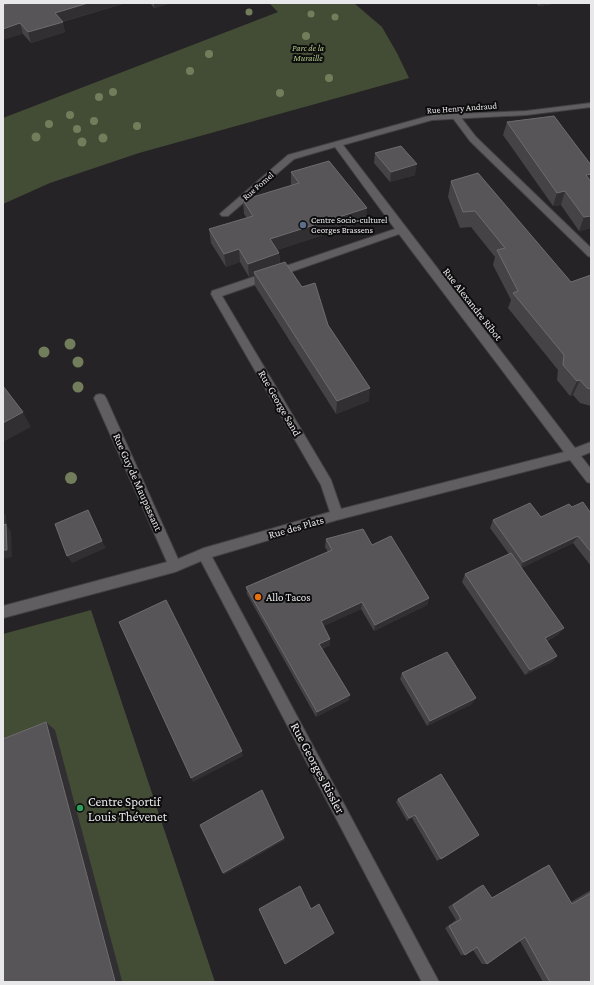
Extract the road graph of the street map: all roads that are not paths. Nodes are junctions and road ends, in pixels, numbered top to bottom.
1 (591, 105) edge
2 (456, 118) junction
3 (338, 144) junction
4 (291, 157) joint
5 (225, 214) dead end
6 (401, 230) junction
7 (591, 254) edge
8 (100, 398) dead end
9 (591, 447) edge
10 (573, 454) junction
11 (591, 478) edge
12 (338, 515) junction
13 (204, 554) junction
14 (175, 566) junction
15 (3, 612) edge
16 (431, 982) edge

1 - 2 street, Rue Henry Andraud
2 - 3 street, Rue Henry Andraud
2 - 7 street
3 - 4 street, Rue Henry Andraud
3 - 6 street, Rue Alexandre Ribot
4 - 5 street, Rue Pomel
6 - 10 street, Rue Alexandre Ribot
6 - 12 street, Rue George Sand
8 - 14 street, Rue Guy de Maupassant
9 - 10 street, Rue des Plats
10 - 11 street, Rue Alexandre Ribot
10 - 12 street, Rue des Plats
12 - 13 street, Rue des Plats
13 - 14 street, Rue des Plats
13 - 16 street, Rue Georges Rissler
14 - 15 street, Rue des Plats

